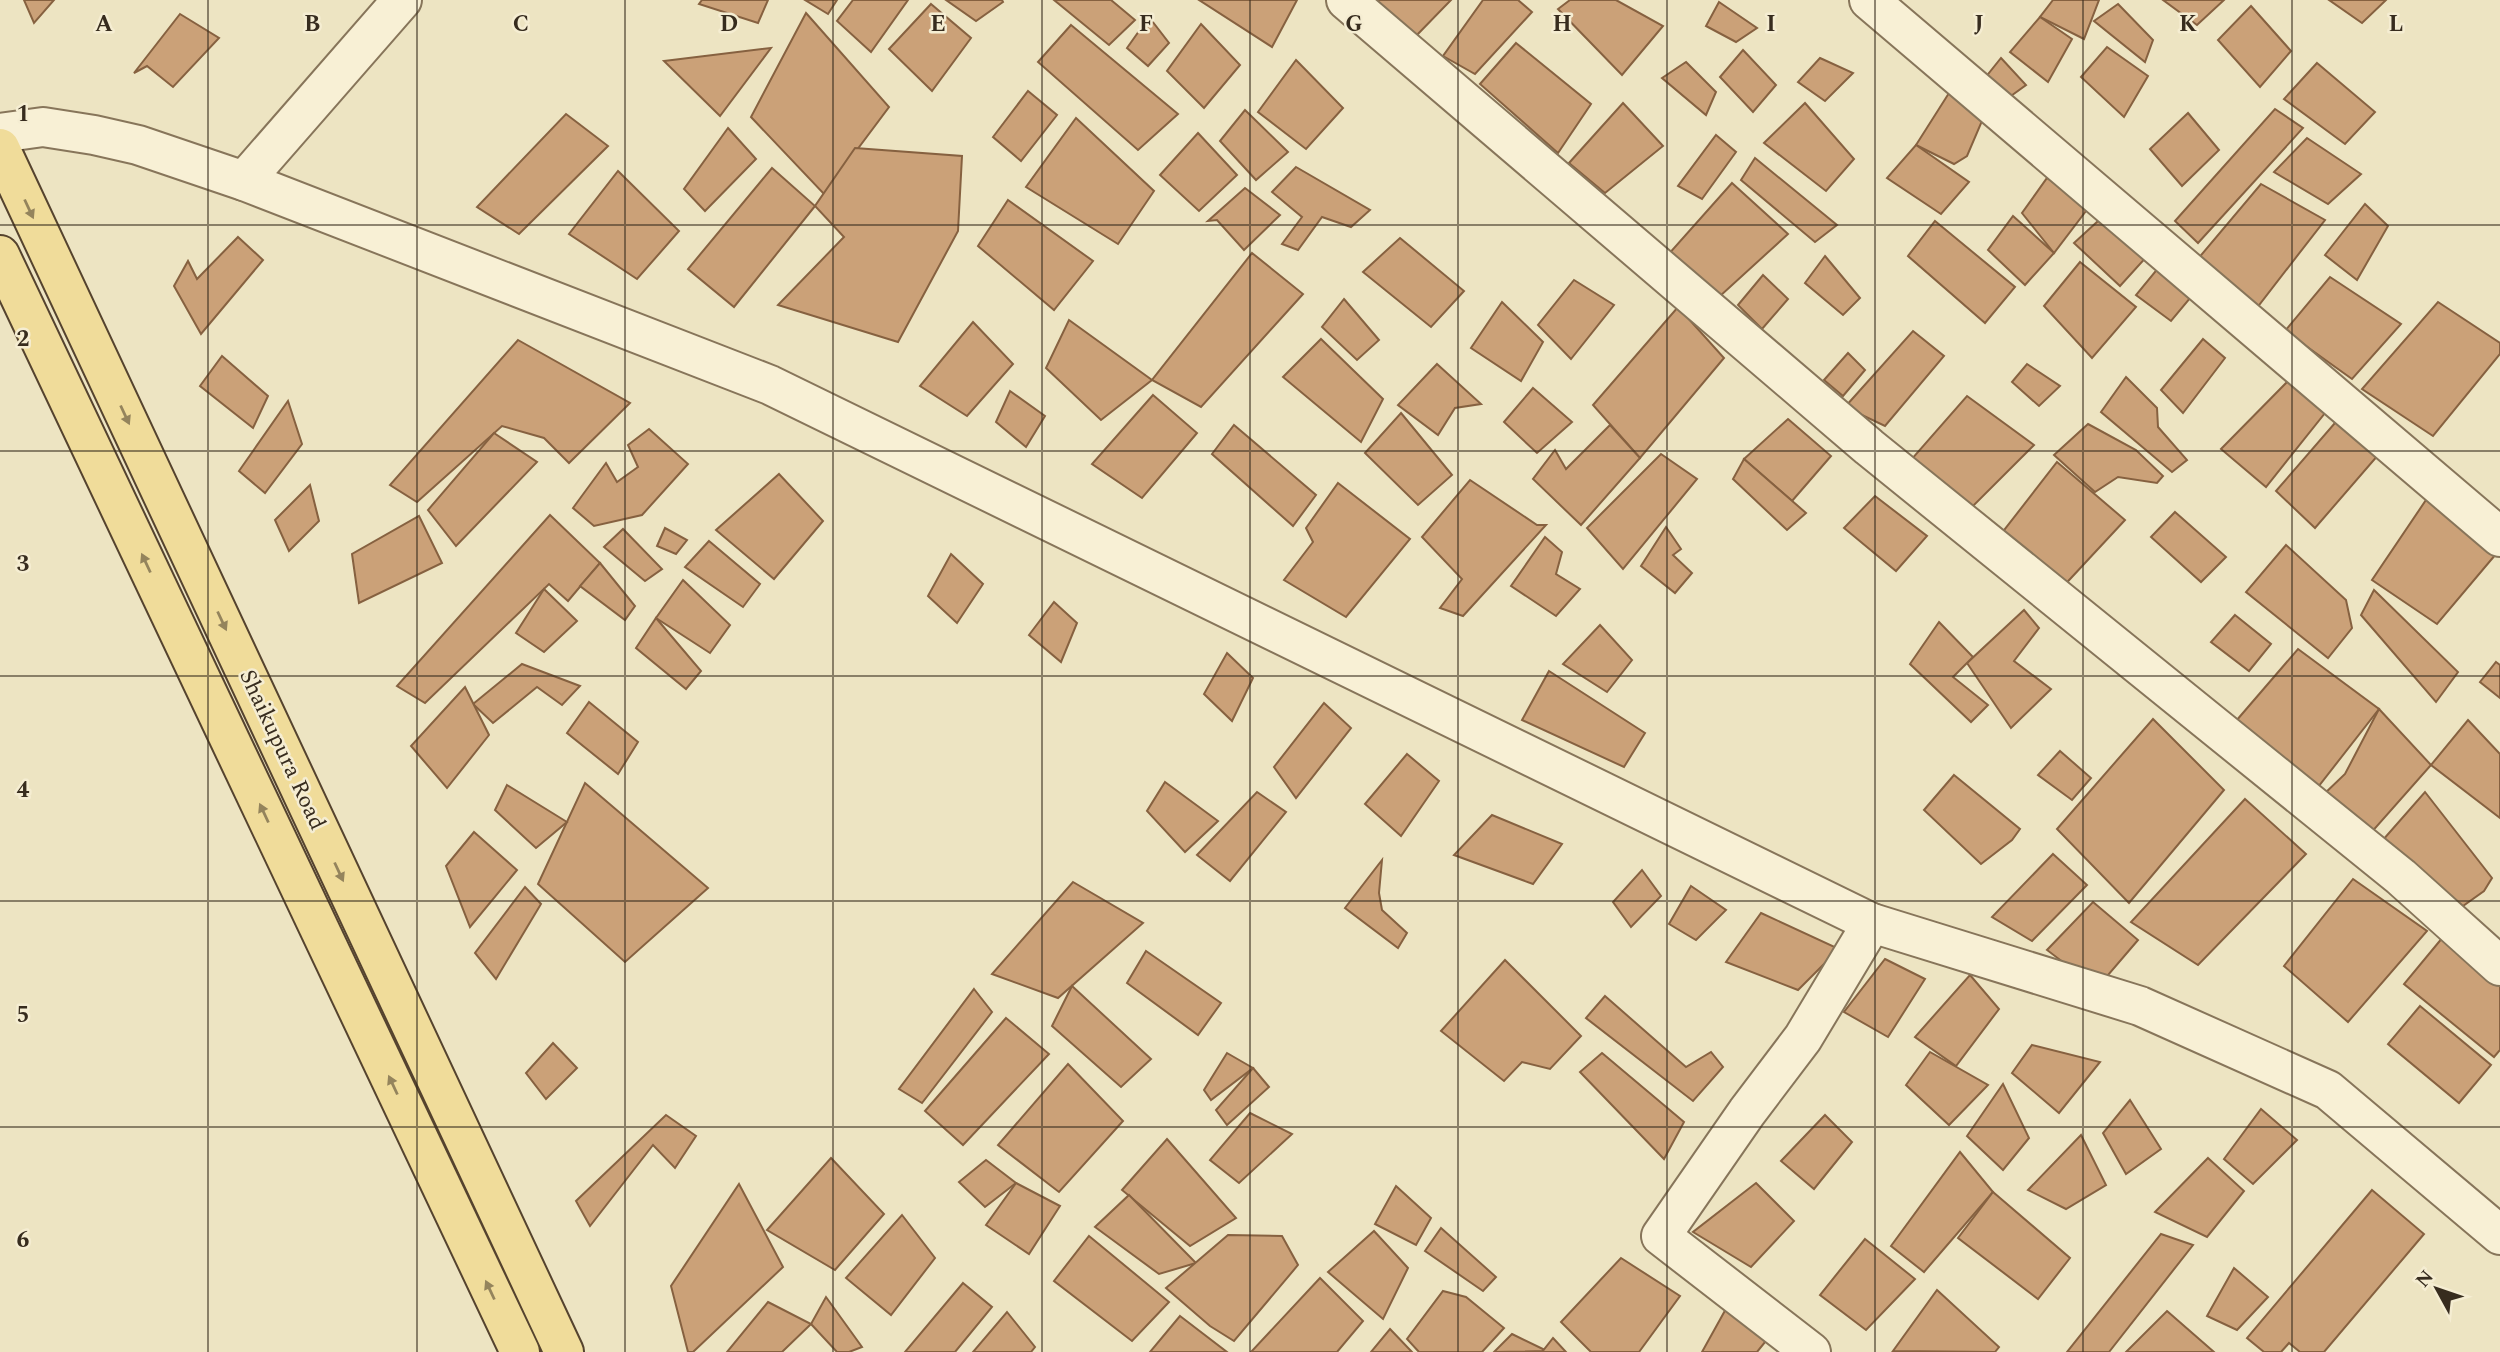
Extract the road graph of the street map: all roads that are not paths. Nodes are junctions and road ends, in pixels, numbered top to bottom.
1 (402, 0) edge
2 (1346, 0) edge
3 (1869, 0) edge
4 (0, 133) edge
5 (0, 148) edge
6 (244, 181) junction
7 (0, 255) edge
8 (2500, 537) edge
9 (1872, 923) junction
10 (2500, 966) edge
11 (2500, 1235) edge
12 (520, 1352) edge
13 (564, 1352) edge
14 (1811, 1352) edge

1 - 6 street
2 - 10 street
3 - 8 street
4 - 6 street
5 -> 13 main road, Shaikupura Road
6 - 9 street
12 -> 7 main road, Shaikupura Road
9 - 11 street
9 - 14 street

